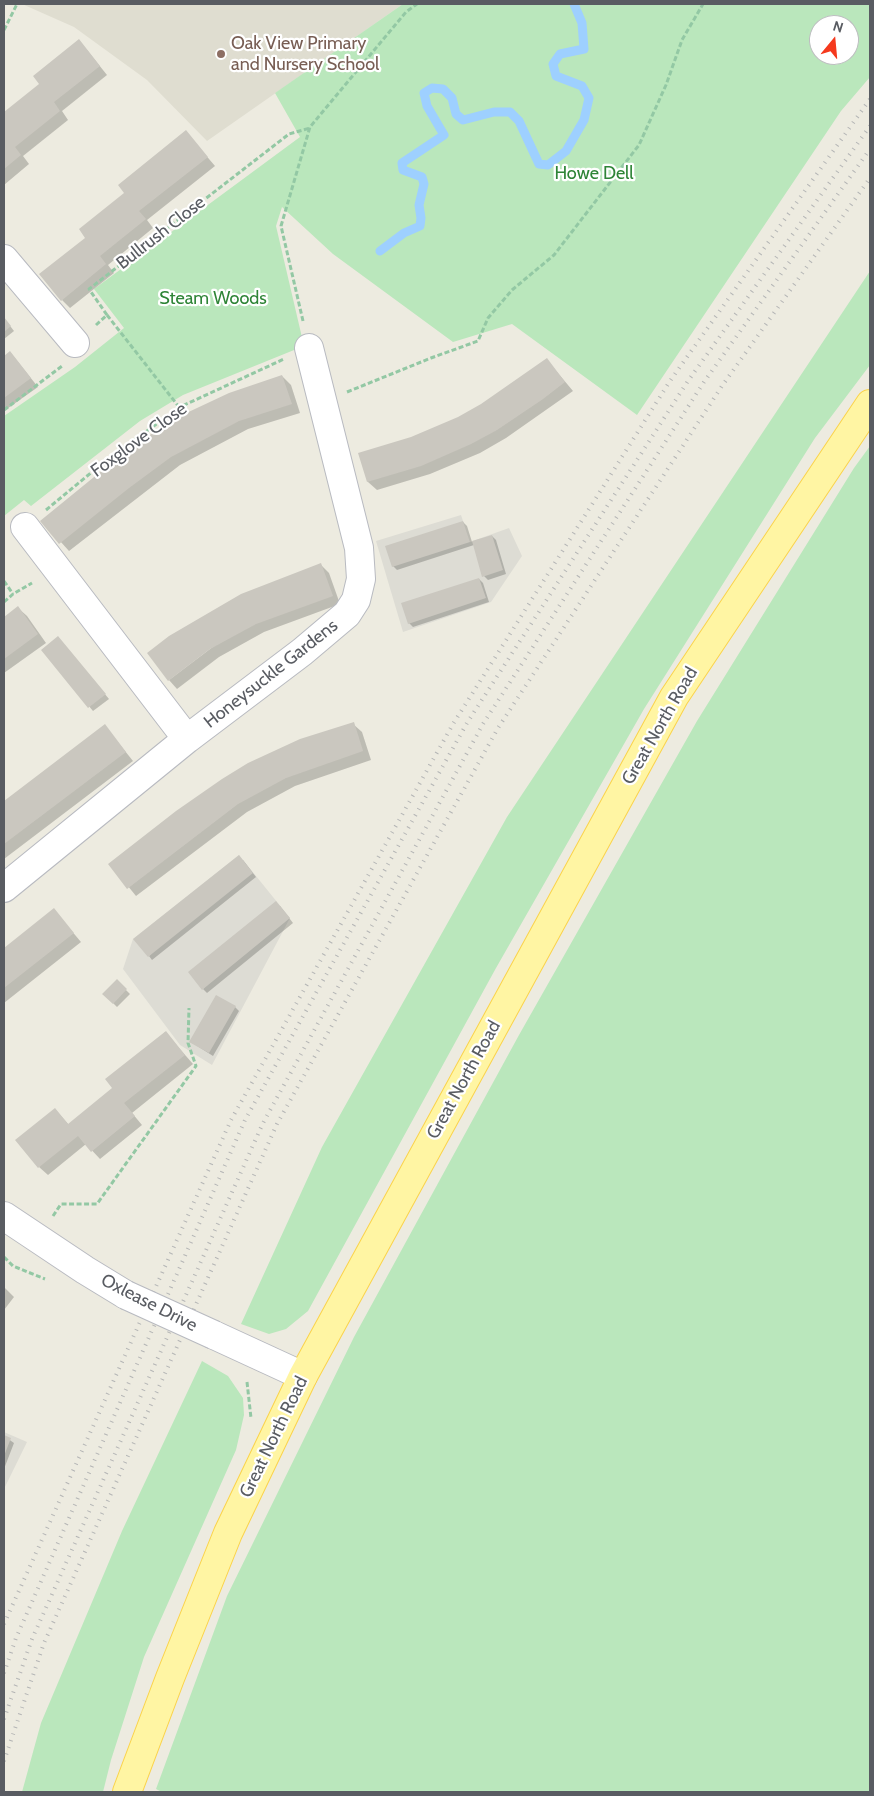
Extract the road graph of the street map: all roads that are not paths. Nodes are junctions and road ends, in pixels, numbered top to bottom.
1 (4, 260) edge
2 (75, 344) road end
3 (309, 348) road end
4 (870, 404) edge
5 (26, 527) road end
6 (187, 739) junction
7 (4, 888) edge
8 (4, 1216) edge
9 (303, 1376) junction
10 (128, 1792) edge

1 - 2 street
3 - 6 street, Honeysuckle Gardens
4 - 9 main road, Great North Road
5 - 6 street
6 - 7 street, Honeysuckle Gardens
8 - 9 street, Oxlease Drive, bridge
9 - 10 main road, Great North Road

